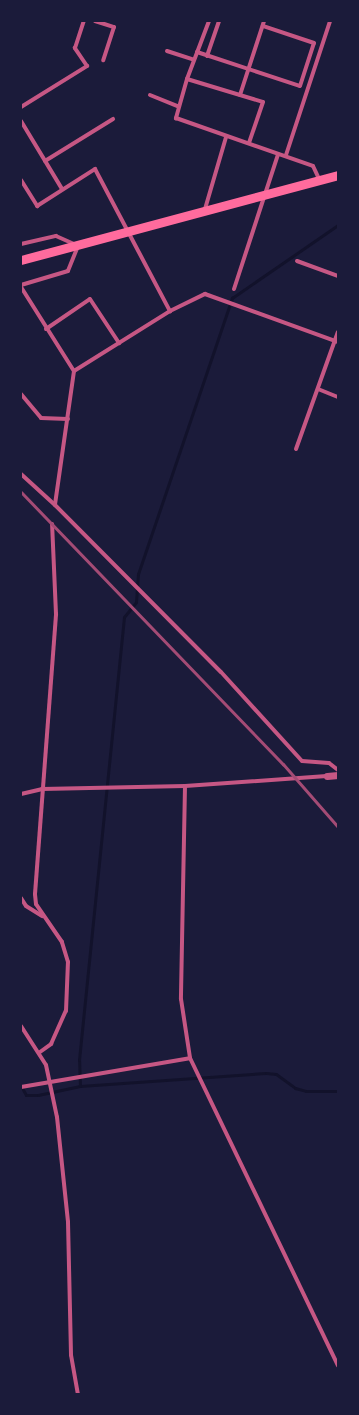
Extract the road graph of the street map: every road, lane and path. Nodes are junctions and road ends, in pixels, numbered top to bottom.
1 (84, 21) edge
2 (95, 21) edge
3 (209, 21) edge
4 (219, 21) edge
5 (330, 21) edge
6 (263, 23) edge
7 (167, 51) dead end
8 (197, 52) junction
9 (207, 56) junction
10 (103, 60) dead end
11 (194, 60) junction
12 (249, 69) junction
13 (187, 79) junction
14 (150, 95) dead end
15 (240, 95) junction
16 (21, 107) edge
17 (180, 107) junction
18 (113, 119) dead end
19 (21, 121) edge
20 (226, 137) junction
21 (249, 143) junction
22 (278, 154) junction
23 (286, 155) junction
24 (45, 161) junction
25 (338, 175) edge
26 (21, 180) edge
27 (319, 180) junction
28 (62, 189) junction
29 (263, 196) junction
30 (205, 210) junction
31 (127, 230) junction
32 (21, 244) edge
33 (78, 246) junction
34 (21, 260) edge
35 (297, 261) dead end
36 (338, 276) edge
37 (21, 286) edge
38 (234, 290) dead end
39 (170, 311) junction
40 (46, 329) junction
41 (338, 332) edge
42 (336, 341) edge
43 (119, 343) junction
44 (74, 371) junction
45 (318, 389) junction
46 (21, 394) edge
47 (338, 397) edge
48 (68, 419) junction
49 (296, 449) dead end
50 (21, 474) edge
51 (55, 505) junction
52 (52, 524) dead end
53 (338, 770) edge
54 (338, 775) edge
55 (327, 776) joint
56 (185, 786) junction
57 (42, 789) junction
58 (21, 794) edge
59 (21, 898) edge
60 (43, 916) junction
61 (21, 1026) edge
62 (40, 1052) junction
63 (190, 1058) junction
64 (51, 1083) junction
65 (21, 1087) edge
66 (338, 1365) edge
67 (78, 1394) edge

1 - 16 street
2 - 10 street
3 - 8 street
4 - 9 street
5 - 23 street
6 - 12 street
6 - 12 street
7 - 11 street
8 - 9 street
8 - 11 street
9 - 12 street
11 - 13 street
12 - 15 street
13 - 15 street
13 - 17 street
14 - 17 street
15 - 21 street
17 - 20 street
18 - 24 street
19 - 24 street
20 - 21 street
20 - 30 street
21 - 22 street
22 - 23 street
22 - 29 street
23 - 27 street
24 - 28 street
25 - 27 main road
26 - 28 street
27 - 29 main road
28 - 31 street
29 - 30 main road
29 - 38 street
30 - 31 main road
31 - 33 main road
31 - 39 street
32 - 33 street
33 - 34 main road
33 - 37 street
35 - 36 street
37 - 40 street
39 - 42 street
39 - 43 street
40 - 43 street
40 - 44 street
41 - 42 street
42 - 45 street
43 - 44 street
44 - 48 street
45 - 47 street
45 - 49 street
46 - 48 street
48 - 51 street
50 - 51 street
51 - 53 street
52 - 57 street
54 - 55 street
55 - 56 street
56 - 57 street
56 - 63 street
57 - 58 street
57 - 60 street
59 - 60 street
60 - 62 street
61 - 62 street
62 - 64 street
63 - 64 street
63 - 66 street
64 - 65 street
64 - 67 street

